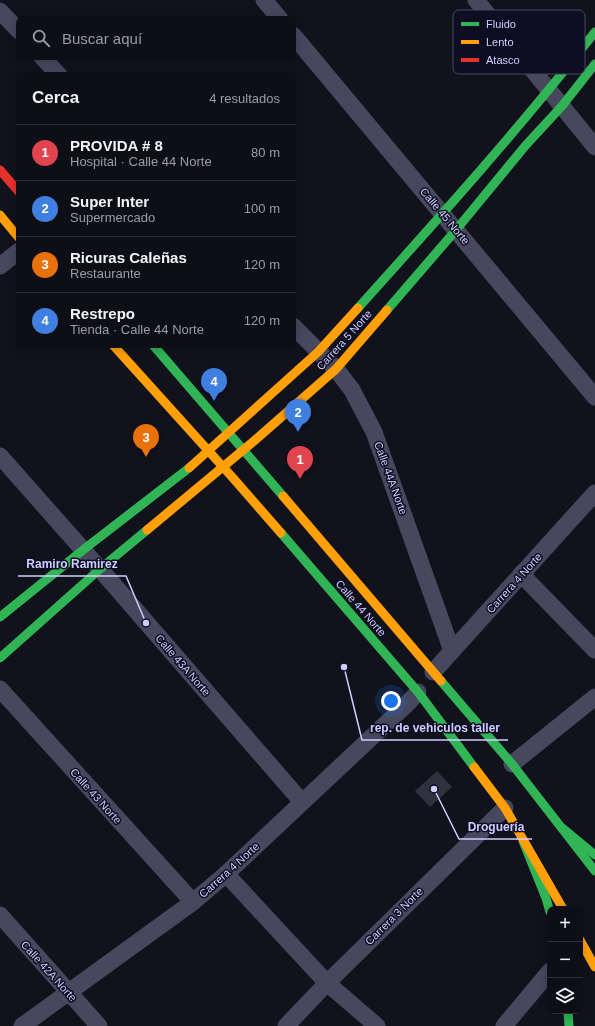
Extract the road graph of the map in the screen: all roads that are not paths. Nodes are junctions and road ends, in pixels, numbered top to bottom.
1 (264, 0) edge
2 (476, 0) edge
3 (484, 10) edge
4 (0, 11) edge
5 (277, 16) edge
6 (16, 29) edge
7 (595, 32) edge
8 (296, 39) edge
9 (585, 45) edge
10 (45, 60) edge
11 (595, 64) edge
12 (56, 72) edge
13 (535, 74) edge
14 (562, 74) edge
15 (549, 91) junction
16 (562, 106) junction
17 (595, 147) edge
18 (0, 170) edge
19 (16, 189) edge
20 (443, 214) junction
21 (0, 215) edge
22 (456, 230) junction
23 (16, 234) edge
24 (16, 253) edge
25 (0, 266) edge
26 (296, 329) edge
27 (116, 348) edge
28 (156, 348) edge
29 (318, 352) junction
30 (336, 369) junction
31 (595, 397) edge
32 (230, 433) junction
33 (244, 450) junction
34 (208, 452) junction
35 (0, 456) edge
36 (223, 468) junction
37 (595, 493) edge
38 (83, 550) junction
39 (100, 569) junction
40 (522, 574) junction
41 (0, 617) edge
42 (595, 650) edge
43 (452, 651) junction
44 (0, 658) edge
45 (432, 672) junction
46 (0, 689) edge
47 (418, 692) junction
48 (595, 697) edge
49 (512, 764) junction
50 (302, 802) junction
51 (505, 808) junction
52 (561, 827) junction
53 (523, 841) junction
54 (595, 855) edge
55 (595, 871) edge
56 (226, 874) junction
57 (193, 902) junction
58 (548, 906) edge
59 (560, 906) edge
60 (0, 915) edge
61 (581, 942) edge
62 (595, 966) edge
63 (547, 975) edge
64 (327, 983) junction
65 (68, 993) junction
66 (568, 1014) edge
67 (22, 1026) edge
68 (99, 1026) edge
69 (286, 1026) edge
70 (377, 1026) edge
71 (504, 1026) edge
72 (569, 1026) edge

1 - 5 street
2 - 3 street
4 - 6 street
7 - 9 street, Carrera 5 Norte
8 - 20 street, Calle 45 Norte
10 - 12 street
11 - 16 street, Carrera 5 Norte
13 - 15 street
14 - 15 street, Carrera 5 Norte
15 - 16 street
15 - 20 street, Carrera 5 Norte
16 - 17 street
16 - 22 street, Carrera 5 Norte
18 - 19 street
20 - 22 street, Calle 45 Norte
20 - 29 street, Carrera 5 Norte
21 - 23 street
22 - 30 street, Carrera 5 Norte
22 - 31 street, Calle 45 Norte
24 - 25 street
26 - 29 street, Calle 44A Norte
27 - 34 street, Calle 44 Norte
28 - 32 street, Calle 44 Norte
29 - 30 street, Calle 44A Norte
29 - 32 street, Carrera 5 Norte
30 - 33 street, Carrera 5 Norte
30 - 43 street, Calle 44A Norte
32 - 33 street, Calle 44 Norte
32 - 34 street, Carrera 5 Norte
33 - 36 street, Carrera 5 Norte
33 - 45 street, Calle 44 Norte
34 - 36 street, Calle 44 Norte
34 - 38 street, Carrera 5 Norte
35 - 38 street, Calle 43A Norte
36 - 39 street, Carrera 5 Norte
36 - 47 street, Calle 44 Norte
37 - 40 street, Carrera 4 Norte
38 - 39 street, Calle 43A Norte
38 - 41 street, Carrera 5 Norte
39 - 44 street, Carrera 5 Norte
39 - 50 street, Calle 43A Norte
40 - 42 street
40 - 43 street, Carrera 4 Norte
43 - 45 street, Carrera 4 Norte
45 - 49 street, Calle 44 Norte
46 - 57 street, Calle 43 Norte
47 - 50 street, Carrera 4 Norte
47 - 51 street, Calle 44 Norte
48 - 49 street
49 - 52 street, Calle 44 Norte
50 - 56 street, Carrera 4 Norte
51 - 53 street, Calle 44 Norte
51 - 64 street, Carrera 3 Norte
52 - 54 street
52 - 55 street, Calle 44 Norte
53 - 58 street
53 - 59 street, Calle 44 Norte
56 - 57 street, Carrera 4 Norte
56 - 64 street
57 - 65 street, Carrera 4 Norte
60 - 65 street, Calle 42A Norte
61 - 62 street
63 - 71 street
64 - 69 street, Carrera 3 Norte
64 - 70 street
65 - 67 street, Carrera 4 Norte
65 - 68 street, Calle 42A Norte
66 - 72 street

